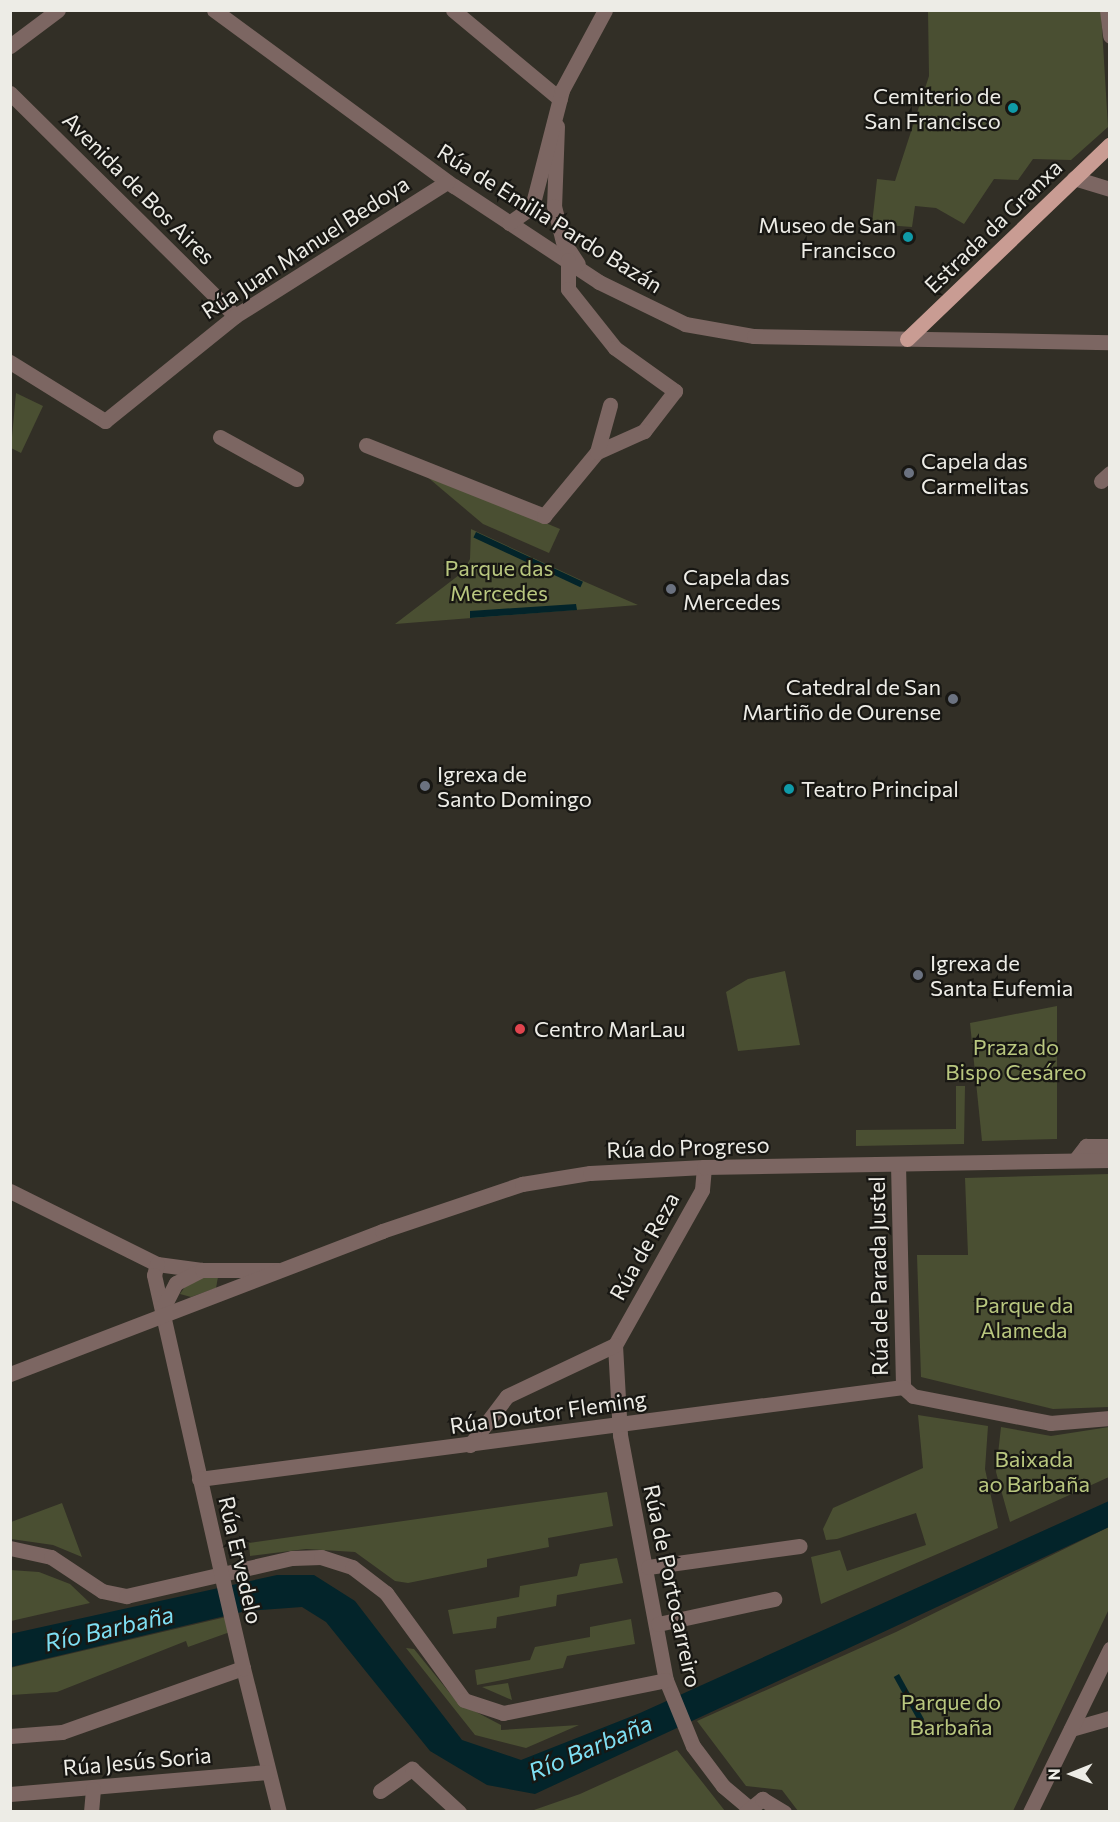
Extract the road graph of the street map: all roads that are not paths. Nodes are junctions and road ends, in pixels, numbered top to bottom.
1 (58, 10) edge
2 (214, 10) edge
3 (453, 10) edge
4 (604, 10) edge
5 (1107, 10) edge
6 (1110, 36) edge
7 (10, 46) edge
8 (10, 93) edge
9 (560, 99) junction
10 (1110, 144) edge
11 (1074, 178) junction
12 (447, 182) junction
13 (1110, 189) edge
14 (509, 223) junction
15 (559, 225) junction
16 (541, 243) junction
17 (568, 260) junction
18 (584, 273) junction
19 (234, 316) junction
20 (907, 339) junction
21 (1110, 342) edge
22 (10, 362) edge
23 (610, 405) dead end
24 (220, 437) dead end
25 (366, 445) dead end
26 (597, 452) junction
27 (296, 479) dead end
28 (1110, 1146) edge
29 (1075, 1160) junction
30 (1110, 1160) edge
31 (898, 1164) junction
32 (704, 1167) junction
33 (10, 1191) edge
34 (157, 1264) junction
35 (209, 1269) junction
36 (285, 1269) junction
37 (171, 1289) junction
38 (199, 1305) junction
39 (164, 1313) junction
40 (615, 1345) junction
41 (10, 1374) edge
42 (903, 1387) junction
43 (1110, 1418) edge
44 (620, 1422) junction
45 (470, 1445) junction
46 (199, 1479) junction
47 (800, 1546) dead end
48 (10, 1548) edge
49 (648, 1568) junction
50 (214, 1573) junction
51 (774, 1599) dead end
52 (658, 1624) junction
53 (1110, 1648) edge
54 (243, 1668) junction
55 (666, 1680) junction
56 (1110, 1718) edge
57 (1071, 1729) junction
58 (10, 1736) edge
59 (267, 1772) junction
60 (93, 1789) junction
61 (380, 1791) dead end
62 (10, 1794) edge
63 (747, 1809) edge
64 (91, 1812) edge
65 (279, 1812) edge
66 (459, 1812) edge
67 (784, 1812) edge
68 (1030, 1812) edge

1 - 7 street
2 - 12 street, Rúa de Emilia Pardo Bazán
3 - 9 street
4 - 9 street
5 - 6 street
8 - 19 street, Avenida de Bos Aires
9 - 14 street
9 - 15 street
10 - 11 main road, Estrada da Granxa
11 - 13 street
11 - 20 main road, Estrada da Granxa
12 - 14 street, Rúa de Emilia Pardo Bazán
12 - 19 street, Rúa Juan Manuel Bedoya
14 - 16 street, Rúa de Emilia Pardo Bazán
15 - 16 street
15 - 18 street
16 - 17 street, Rúa de Emilia Pardo Bazán
17 - 18 street, Rúa de Emilia Pardo Bazán
17 - 26 street
18 - 20 street, Rúa de Emilia Pardo Bazán
19 - 22 street, Rúa Juan Manuel Bedoya
20 - 21 street, Rúa de Emilia Pardo Bazán
23 - 26 street
24 - 27 street
25 - 26 street
28 - 29 street
29 - 30 street, Rúa do Progreso
29 - 31 street, Rúa do Progreso
31 - 32 street, Rúa do Progreso
31 - 42 street, Rúa de Parada Justel
32 - 36 street, Rúa do Progreso
32 - 40 street, Rúa de Reza
33 - 34 street
34 - 35 street
34 - 37 street
34 - 39 street
35 - 36 street, Rúa do Progreso
35 - 37 street
35 - 38 street, Rúa do Progreso
36 - 38 street, Rúa do Progreso
37 - 38 street
37 - 39 street
38 - 39 street, Rúa do Progreso
39 - 41 street, Rúa do Progreso
39 - 46 street, Rúa Ervedelo
40 - 44 street
40 - 45 street
42 - 43 street
42 - 44 street, Rúa Doutor Fleming
44 - 45 street, Rúa Doutor Fleming
44 - 49 street, Rúa de Portocarreiro
45 - 46 street, Rúa Doutor Fleming
46 - 50 street, Rúa Ervedelo
47 - 49 street
48 - 50 street
49 - 52 street, Rúa de Portocarreiro
50 - 54 street, Rúa Ervedelo, bridge
50 - 55 street
51 - 52 street
52 - 55 street, Rúa de Portocarreiro
53 - 57 street
54 - 58 street
54 - 59 street, Rúa Ervedelo
55 - 63 street, Rúa de Portocarreiro
56 - 57 street
57 - 68 street
59 - 60 street, Rúa Jesús Soria
59 - 65 street, Rúa Ervedelo
60 - 62 street, Rúa Jesús Soria
60 - 64 street
61 - 66 street
63 - 67 street

